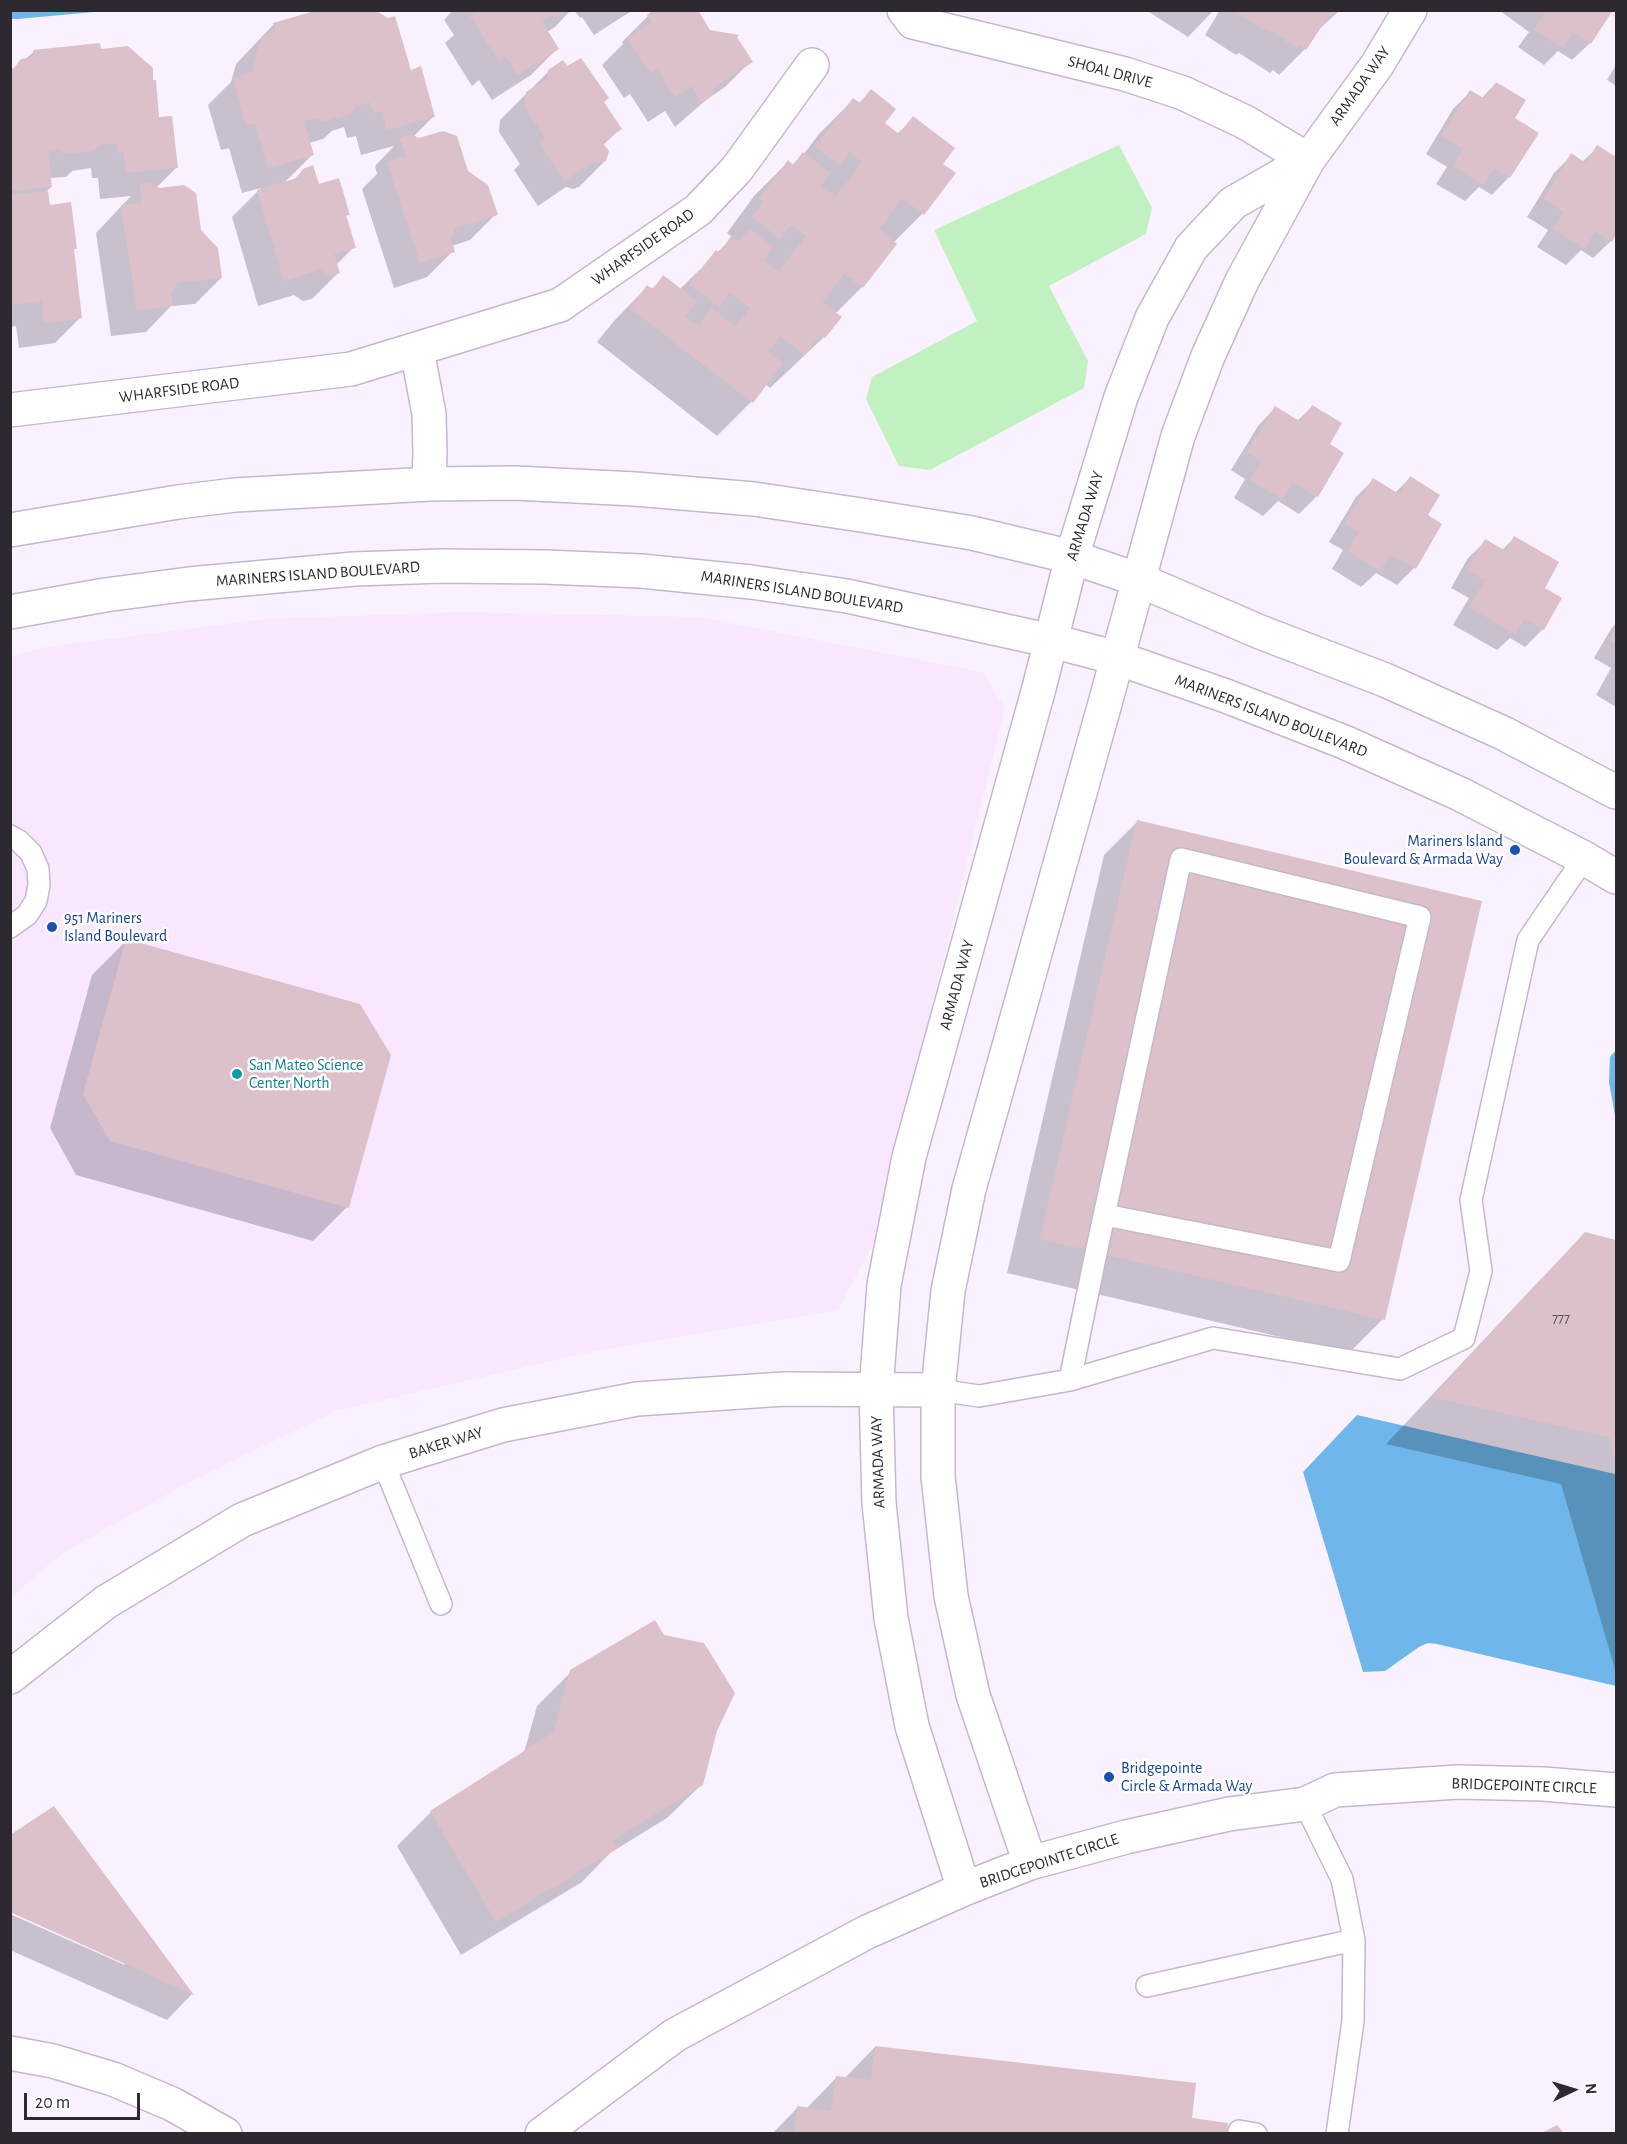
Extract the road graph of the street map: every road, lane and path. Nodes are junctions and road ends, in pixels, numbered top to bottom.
1 (904, 10) edge
2 (1410, 10) edge
3 (812, 65) dead end
4 (1308, 160) junction
5 (417, 350) junction
6 (10, 410) edge
7 (429, 484) junction
8 (10, 530) edge
9 (1072, 557) junction
10 (1138, 580) junction
11 (10, 612) edge
12 (1052, 640) junction
13 (1118, 658) junction
14 (1617, 792) edge
15 (10, 836) edge
16 (1584, 858) junction
17 (1617, 877) edge
18 (10, 927) edge
19 (1105, 1215) junction
20 (1070, 1380) junction
21 (876, 1390) junction
22 (938, 1390) junction
23 (383, 1462) junction
24 (441, 1604) dead end
25 (10, 1677) edge
26 (1617, 1790) edge
27 (1305, 1804) junction
28 (1030, 1863) junction
29 (964, 1889) junction
30 (1354, 1940) junction
31 (1147, 1986) dead end
32 (10, 2054) edge
33 (225, 2133) edge
34 (542, 2133) edge
35 (1337, 2133) edge

1 - 4 street, SHOAL DRIVE
2 - 4 street, ARMADA WAY
3 - 5 street, WHARFSIDE ROAD
4 - 9 street, ARMADA WAY
4 - 10 street, ARMADA WAY
5 - 6 street, WHARFSIDE ROAD
5 - 7 street
7 - 8 street
7 - 9 street
9 - 10 street
9 - 12 street, ARMADA WAY
10 - 13 street, ARMADA WAY
10 - 14 street
11 - 12 street, MARINERS ISLAND BOULEVARD
12 - 13 street, MARINERS ISLAND BOULEVARD
12 - 21 street, ARMADA WAY
13 - 16 street, MARINERS ISLAND BOULEVARD
13 - 22 street, ARMADA WAY
15 - 18 lane
16 - 17 street, MARINERS ISLAND BOULEVARD
16 - 20 lane
19 - 19 lane
19 - 20 lane
20 - 22 lane
21 - 22 street, BAKER WAY
21 - 23 street, BAKER WAY
21 - 29 street, ARMADA WAY
22 - 28 street, ARMADA WAY
23 - 24 lane
23 - 25 street, BAKER WAY
26 - 27 street, BRIDGEPOINTE CIRCLE
27 - 28 street, BRIDGEPOINTE CIRCLE
27 - 30 lane
28 - 29 street, BRIDGEPOINTE CIRCLE
29 - 34 street, BRIDGEPOINTE CIRCLE
30 - 31 lane
30 - 35 lane
32 - 33 street

